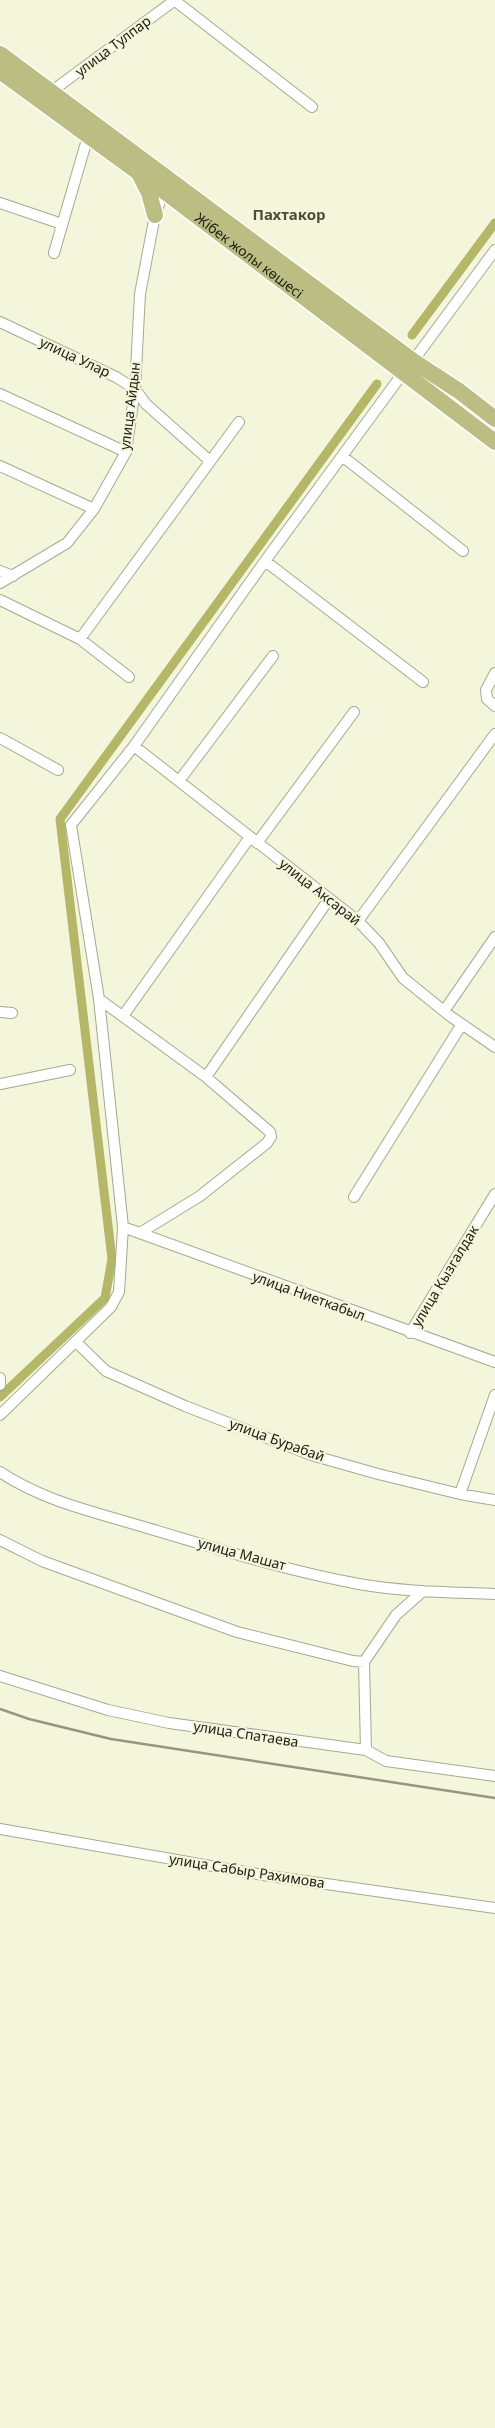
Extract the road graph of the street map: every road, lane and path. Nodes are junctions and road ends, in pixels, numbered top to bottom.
1 (174, 0) edge
2 (0, 54) edge
3 (0, 71) edge
4 (52, 91) junction
5 (312, 107) dead end
6 (88, 136) junction
7 (139, 173) junction
8 (167, 184) junction
9 (0, 203) edge
10 (155, 215) junction
11 (62, 224) junction
12 (495, 250) edge
13 (54, 253) dead end
14 (0, 322) edge
15 (408, 367) junction
16 (135, 389) junction
17 (0, 394) edge
18 (495, 419) edge
19 (239, 422) dead end
20 (495, 442) edge
21 (126, 452) junction
22 (342, 456) junction
23 (210, 461) junction
24 (0, 466) edge
25 (94, 509) junction
26 (463, 551) dead end
27 (265, 561) junction
28 (0, 570) edge
29 (13, 576) junction
30 (0, 583) edge
31 (0, 600) edge
32 (80, 639) junction
33 (273, 656) dead end
34 (495, 673) edge
35 (129, 677) dead end
36 (423, 682) dead end
37 (495, 706) edge
38 (354, 712) dead end
39 (495, 734) edge
40 (0, 738) edge
41 (134, 746) junction
42 (58, 770) dead end
43 (179, 782) junction
44 (254, 840) junction
45 (328, 899) junction
46 (358, 921) junction
47 (495, 937) edge
48 (99, 999) junction
49 (444, 1011) junction
50 (0, 1012) edge
51 (12, 1013) dead end
52 (123, 1016) junction
53 (462, 1024) junction
54 (495, 1047) edge
55 (70, 1070) dead end
56 (206, 1077) junction
57 (0, 1084) edge
58 (495, 1194) edge
59 (354, 1197) dead end
60 (123, 1227) junction
61 (140, 1234) junction
62 (410, 1333) junction
63 (76, 1342) junction
64 (495, 1362) edge
65 (0, 1378) edge
66 (0, 1385) edge
67 (495, 1395) edge
68 (0, 1415) edge
69 (0, 1472) edge
70 (460, 1494) junction
71 (495, 1500) edge
72 (0, 1540) edge
73 (423, 1591) junction
74 (495, 1594) edge
75 (364, 1662) junction
76 (0, 1676) edge
77 (366, 1750) junction
78 (495, 1776) edge
79 (0, 1829) edge
80 (495, 1908) edge

1 - 4 street, улица Тулпар
1 - 5 street
2 - 4 main road, Жібек жолы көшесі
3 - 6 main road, Жібек жолы көшесі
4 - 8 main road, Жібек жолы көшесі
6 - 7 main road, Жібек жолы көшесі
6 - 11 street
7 - 8 main road, Жібек жолы көшесі
7 - 10 main road
8 - 10 street, улица Айдын
8 - 15 main road, Жібек жолы көшесі
9 - 11 street
10 - 16 street, улица Айдын
11 - 13 street
12 - 15 street
14 - 16 street, улица Улар
15 - 18 main road, Жібек жолы көшесі
15 - 20 main road, Жібек жолы көшесі
15 - 22 street
16 - 21 street, улица Айдын
16 - 23 street, улица Улар
17 - 21 street
19 - 23 street
21 - 25 street, улица Айдын
22 - 26 street
22 - 27 street
23 - 32 street
24 - 25 street
25 - 29 street, улица Айдын
27 - 36 street
27 - 41 street
28 - 29 street
29 - 30 street, улица Айдын
31 - 32 street
32 - 35 street
33 - 43 street
34 - 37 street
38 - 44 street
39 - 46 street
40 - 42 street
41 - 43 street, улица Аксарай
41 - 48 street
43 - 44 street, улица Аксарай
44 - 45 street, улица Аксарай
44 - 52 street
45 - 46 street, улица Аксарай
45 - 56 street
46 - 49 street, улица Аксарай
47 - 49 street
48 - 52 street
48 - 60 street
49 - 53 street, улица Аксарай
50 - 51 street
52 - 56 street
53 - 54 street, улица Аксарай
53 - 59 street
55 - 57 street
56 - 61 street
58 - 62 street, улица Кызгалдак
60 - 61 street, улица Ниеткабыл
60 - 63 street
61 - 62 street, улица Ниеткабыл
62 - 64 street, улица Ниеткабыл
63 - 68 street
63 - 70 street, улица Бурабай
65 - 66 street
67 - 70 street
69 - 73 street, улица Машат
70 - 71 street, улица Бурабай
72 - 75 street
73 - 74 street, улица Машат
73 - 75 street
75 - 77 street
76 - 77 street, улица Спатаева
77 - 78 street, улица Спатаева
79 - 80 street, улица Сабыр Рахимова

